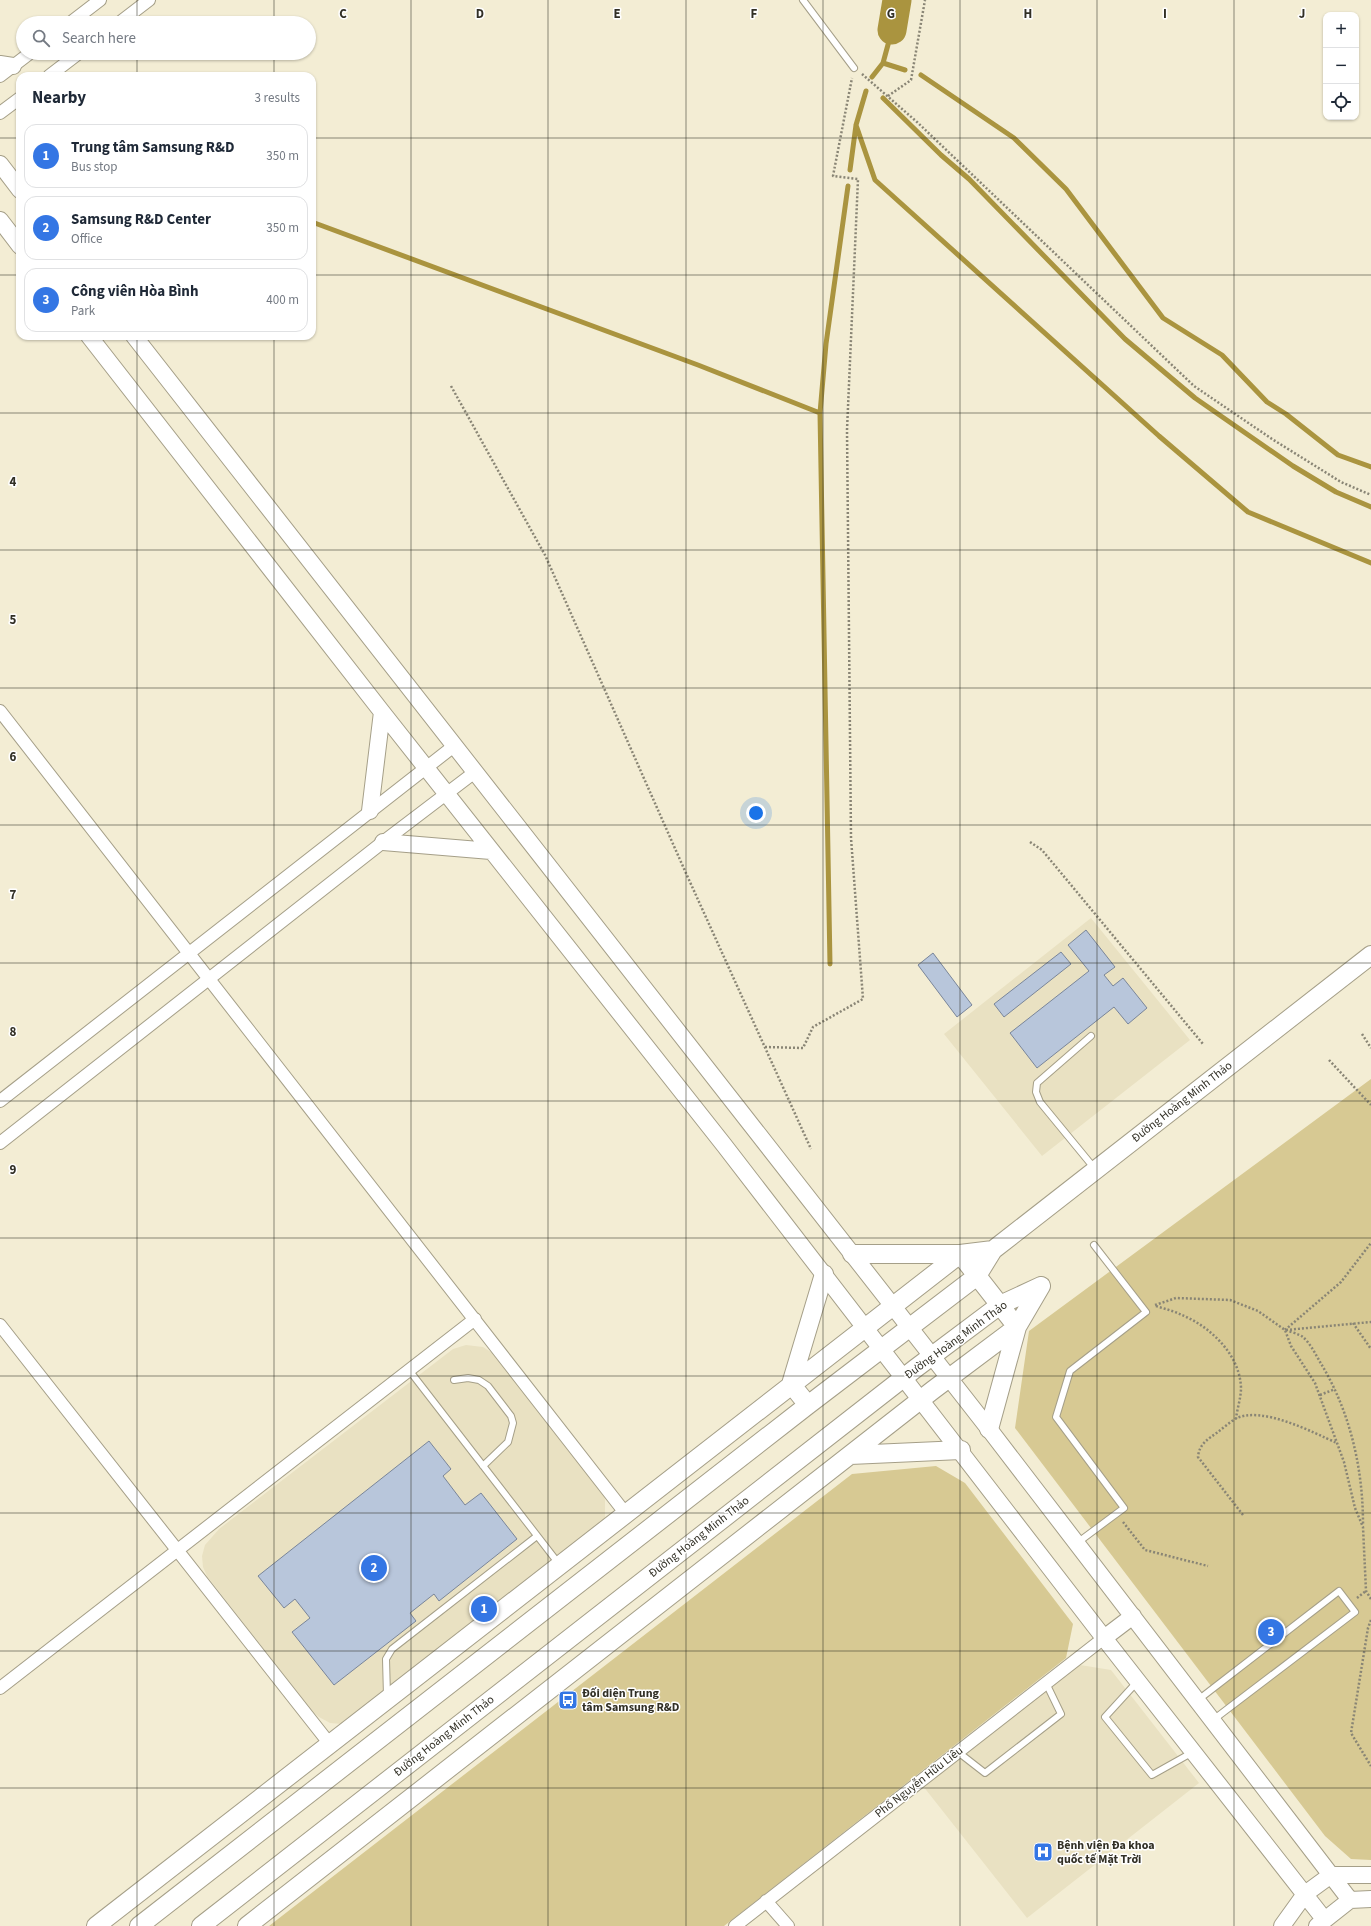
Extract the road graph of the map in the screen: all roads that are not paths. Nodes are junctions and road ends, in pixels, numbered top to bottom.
1 (100, 0) edge
2 (149, 0) edge
3 (803, 0) edge
4 (79, 16) edge
5 (128, 16) edge
6 (17, 60) edge
7 (70, 60) edge
8 (7, 65) edge
9 (854, 68) road end
10 (54, 72) edge
11 (0, 76) edge
12 (16, 101) edge
13 (0, 113) edge
14 (0, 164) edge
15 (16, 185) edge
16 (0, 220) edge
17 (16, 241) edge
18 (92, 340) edge
19 (137, 340) edge
20 (0, 711) edge
21 (382, 712) junction
22 (454, 746) junction
23 (426, 767) junction
24 (475, 772) junction
25 (447, 793) junction
26 (370, 811) junction
27 (383, 842) junction
28 (491, 850) junction
29 (190, 953) junction
30 (1371, 955) edge
31 (210, 980) junction
32 (1091, 1036) dead end
33 (0, 1101) edge
34 (0, 1143) edge
35 (1095, 1170) junction
36 (1094, 1245) dead end
37 (992, 1250) junction
38 (852, 1254) junction
39 (960, 1254) junction
40 (824, 1274) junction
41 (977, 1276) junction
42 (1000, 1305) junction
43 (893, 1307) junction
44 (475, 1319) junction
45 (0, 1325) edge
46 (866, 1327) junction
47 (1017, 1327) junction
48 (909, 1328) junction
49 (882, 1348) junction
50 (932, 1356) junction
51 (409, 1370) junction
52 (905, 1377) junction
53 (949, 1378) junction
54 (454, 1380) dead end
55 (791, 1384) junction
56 (921, 1399) junction
57 (808, 1405) junction
58 (988, 1429) junction
59 (832, 1433) junction
60 (961, 1450) junction
61 (850, 1455) junction
62 (483, 1466) junction
63 (626, 1514) junction
64 (537, 1536) junction
65 (1077, 1543) junction
66 (176, 1549) junction
67 (560, 1565) junction
68 (1133, 1616) junction
69 (1104, 1638) junction
70 (1138, 1681) junction
71 (1046, 1683) junction
72 (0, 1688) edge
73 (387, 1698) junction
74 (1198, 1700) junction
75 (1213, 1720) junction
76 (329, 1743) junction
77 (1193, 1751) junction
78 (958, 1752) junction
79 (1331, 1875) junction
80 (1371, 1875) edge
81 (1305, 1894) junction
82 (1371, 1899) edge
83 (1350, 1900) junction
84 (766, 1901) junction
85 (1320, 1922) edge
86 (96, 1926) edge
87 (139, 1926) edge
88 (202, 1926) edge
89 (247, 1926) edge
90 (734, 1926) edge
91 (788, 1926) edge
92 (1282, 1926) edge

1 - 4 street
2 - 5 street
3 - 9 lane
6 - 8 street
7 - 10 street
8 - 11 street
12 - 13 street
14 - 15 street
16 - 17 street
18 - 21 street
19 - 22 street
20 - 29 street
21 - 23 street
21 - 26 street
22 - 23 street
22 - 24 street
23 - 25 street
23 - 26 street
24 - 25 street
24 - 38 street
25 - 27 street
25 - 28 street
26 - 29 street
27 - 28 street
27 - 31 street
28 - 40 street
29 - 31 street
29 - 33 street
30 - 35 main road, Đường Hoàng Minh Thảo
31 - 34 street
31 - 44 street
32 - 35 lane
35 - 37 main road, Đường Hoàng Minh Thảo
36 - 65 lane
37 - 39 main road
37 - 41 main road, Đường Hoàng Minh Thảo
38 - 39 main road
38 - 43 street
39 - 41 main road
39 - 43 main road
40 - 46 street
40 - 55 main road
41 - 42 main road
41 - 48 main road, Đường Hoàng Minh Thảo
42 - 47 main road
42 - 47 main road, Đường Hoàng Minh Thảo
42 - 50 main road, Đường Hoàng Minh Thảo
43 - 46 main road
43 - 48 street
44 - 51 street
44 - 63 street
45 - 66 street
46 - 49 street
46 - 55 main road
47 - 53 main road, Đường Hoàng Minh Thảo
47 - 58 main road
48 - 49 main road, Đường Hoàng Minh Thảo
48 - 50 street
49 - 52 street
49 - 57 main road, Đường Hoàng Minh Thảo
50 - 52 main road, Đường Hoàng Minh Thảo
50 - 53 street
51 - 62 lane
51 - 66 street
52 - 56 street
52 - 59 main road, Đường Hoàng Minh Thảo
53 - 56 main road, Đường Hoàng Minh Thảo
53 - 58 street
54 - 62 lane
55 - 57 main road
55 - 63 main road
56 - 60 street
56 - 61 main road, Đường Hoàng Minh Thảo
57 - 87 main road, Đường Hoàng Minh Thảo
58 - 65 street
59 - 61 main road
59 - 88 main road, Đường Hoàng Minh Thảo
60 - 61 main road
60 - 69 street
61 - 89 main road, Đường Hoàng Minh Thảo
62 - 64 lane
63 - 67 main road
64 - 67 lane
64 - 73 lane
65 - 68 street
66 - 72 street
66 - 76 street
67 - 73 main road
68 - 69 street
68 - 74 street
69 - 70 street
69 - 71 street, Phố Nguyễn Hữu Liêu
70 - 77 street
70 - 77 lane
71 - 78 street, Phố Nguyễn Hữu Liêu
71 - 78 lane
73 - 76 main road
74 - 75 street
74 - 75 lane
75 - 79 street
76 - 86 main road
77 - 81 street
78 - 84 street, Phố Nguyễn Hữu Liêu
79 - 80 street
79 - 81 street
79 - 83 street
81 - 85 street
81 - 92 street
82 - 83 street
83 - 85 street
84 - 90 street, Phố Nguyễn Hữu Liêu
84 - 91 street

